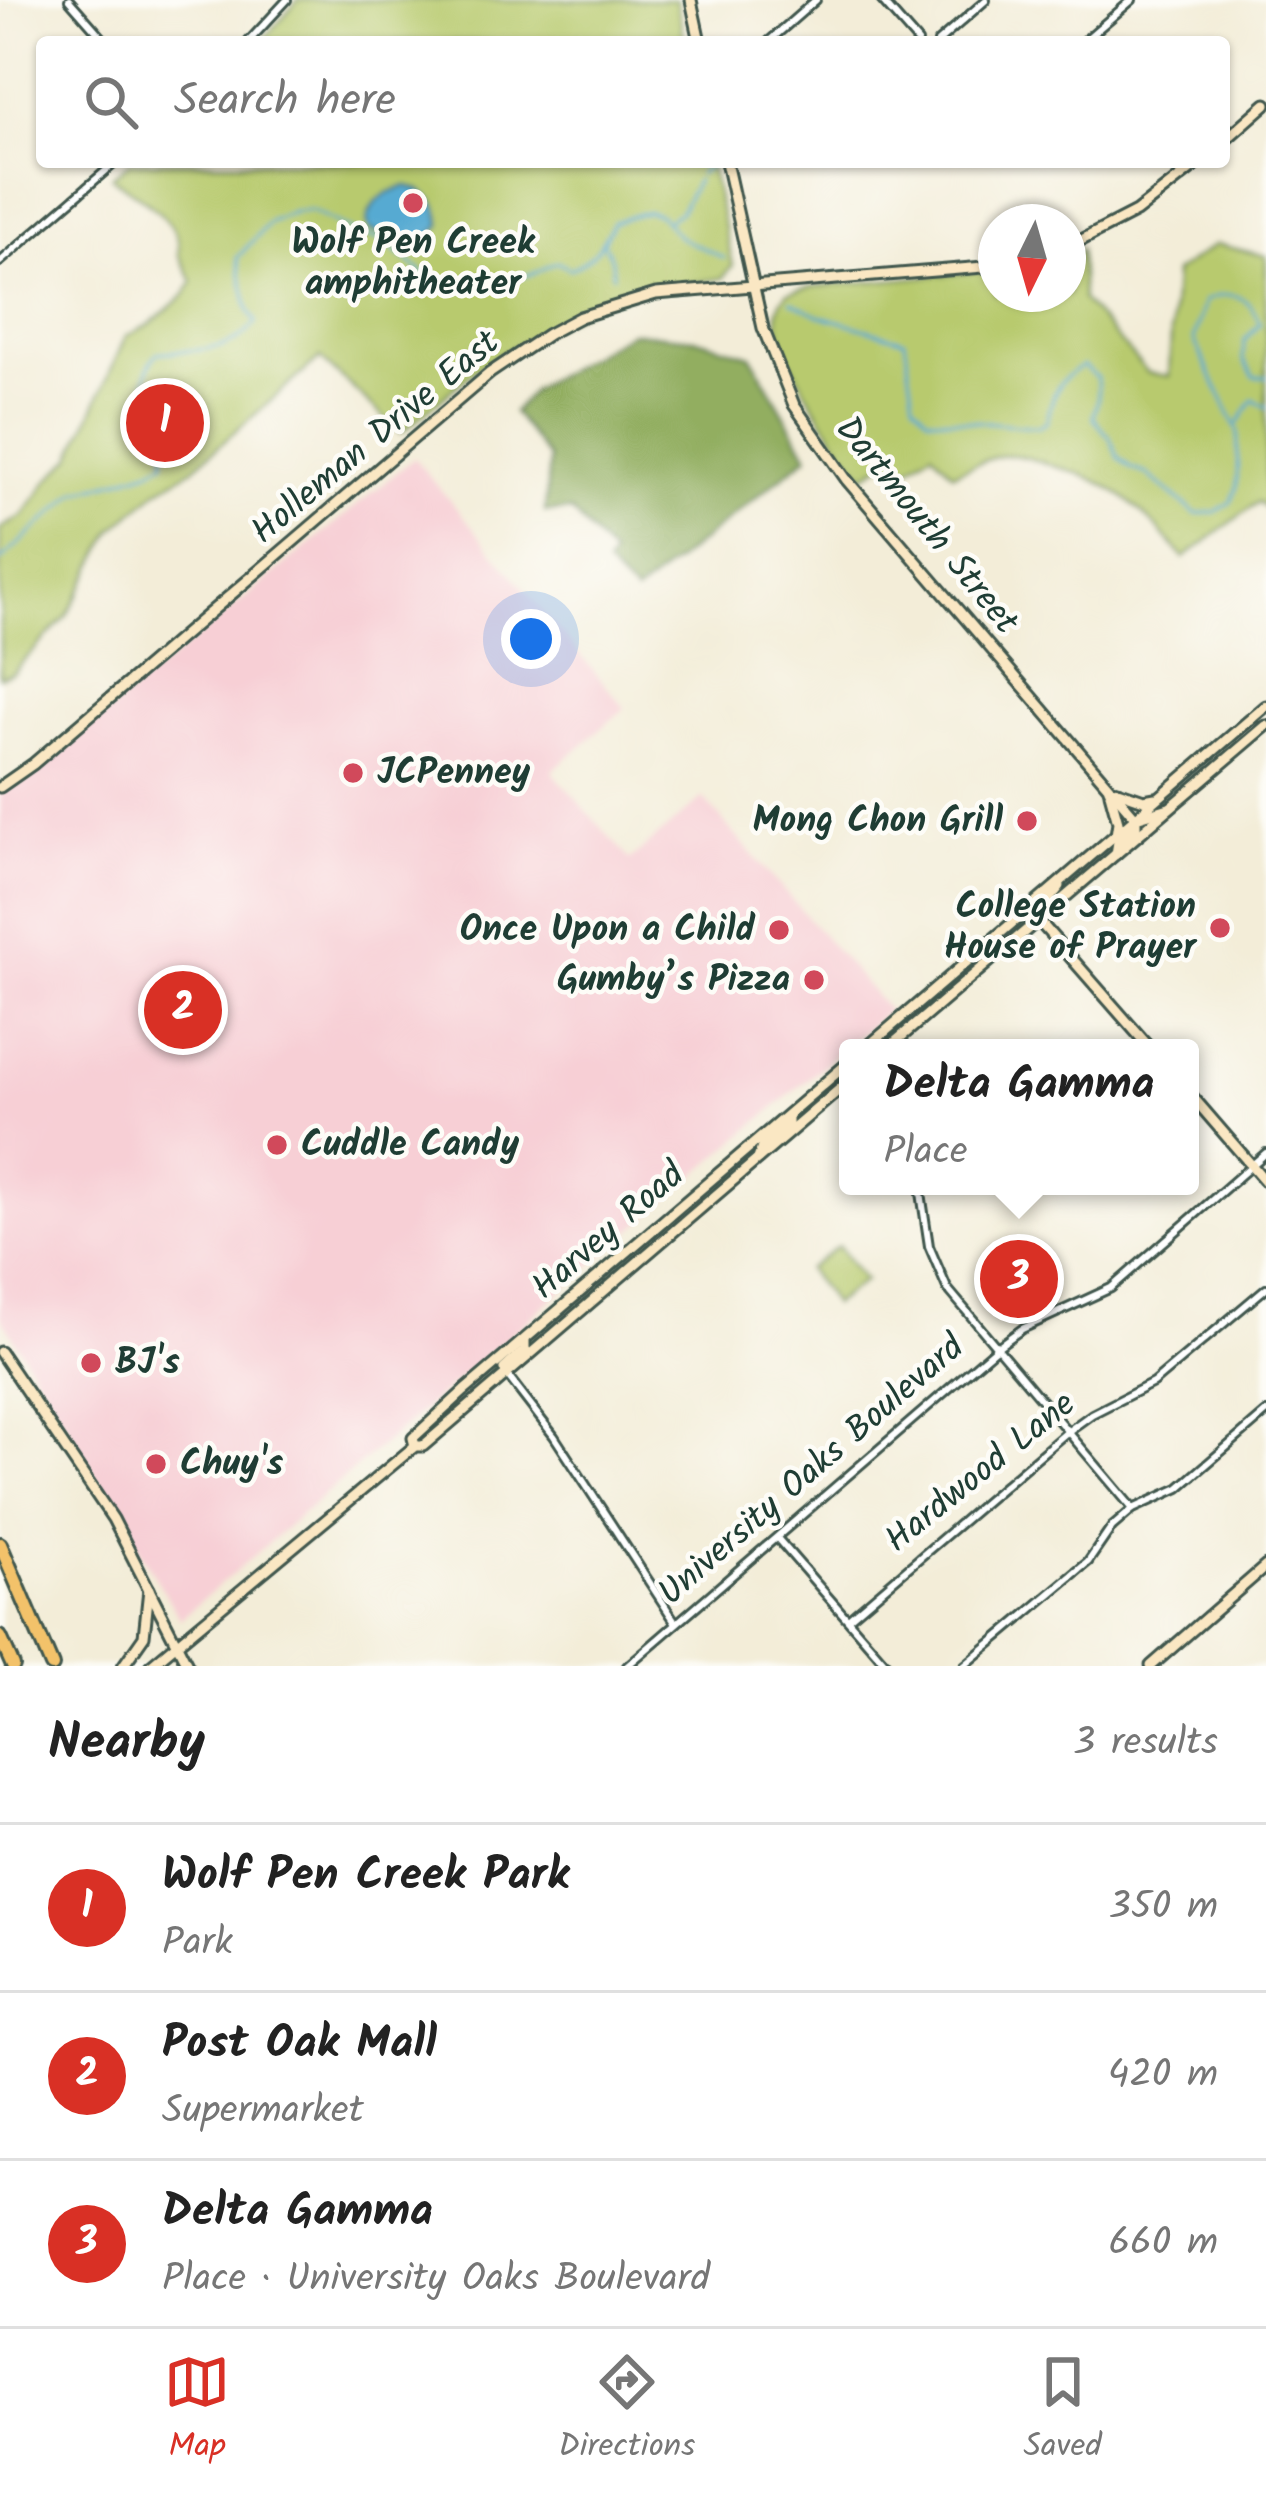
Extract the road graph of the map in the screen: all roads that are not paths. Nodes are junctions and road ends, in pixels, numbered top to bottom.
1 (69, 0) edge
2 (286, 0) edge
3 (691, 0) edge
4 (816, 0) edge
5 (881, 0) edge
6 (986, 0) edge
7 (1132, 0) edge
8 (101, 36) edge
9 (253, 36) edge
10 (699, 36) edge
11 (775, 36) edge
12 (913, 36) edge
13 (945, 36) edge
14 (1090, 36) edge
15 (1266, 104) edge
16 (1230, 136) edge
17 (109, 168) edge
18 (727, 168) edge
19 (1192, 168) edge
20 (1086, 238) edge
21 (0, 262) edge
22 (978, 267) edge
23 (752, 285) junction
24 (1266, 706) edge
25 (1266, 722) edge
26 (0, 787) edge
27 (1109, 788) junction
28 (1163, 794) junction
29 (1172, 807) junction
30 (1136, 818) junction
31 (1115, 835) junction
32 (1117, 854) junction
33 (1063, 881) junction
34 (1040, 920) junction
35 (1004, 930) junction
36 (880, 1035) junction
37 (876, 1039) edge
38 (879, 1039) edge
39 (899, 1039) edge
40 (1142, 1039) edge
41 (839, 1071) edge
42 (839, 1090) edge
43 (1199, 1104) edge
44 (788, 1115) junction
45 (1266, 1153) edge
46 (758, 1159) junction
47 (1251, 1165) junction
48 (1266, 1183) edge
49 (921, 1195) edge
50 (646, 1237) junction
51 (658, 1247) junction
52 (1266, 1288) edge
53 (525, 1340) junction
54 (996, 1348) junction
55 (0, 1352) edge
56 (506, 1375) junction
57 (1266, 1414) edge
58 (1067, 1432) junction
59 (415, 1446) junction
60 (1132, 1509) junction
61 (777, 1538) junction
62 (0, 1544) edge
63 (1266, 1566) edge
64 (149, 1588) junction
65 (848, 1619) junction
66 (676, 1623) junction
67 (0, 1637) edge
68 (176, 1644) junction
69 (13, 1666) edge
70 (52, 1666) edge
71 (123, 1666) edge
72 (150, 1666) edge
73 (188, 1666) edge
74 (627, 1666) edge
75 (888, 1666) edge
76 (964, 1666) edge
77 (1151, 1666) edge

1 - 8 street
2 - 9 street
3 - 10 main road
4 - 11 street
5 - 12 street
6 - 13 street
7 - 14 street
15 - 16 main road
17 - 21 street
18 - 23 main road, Dartmouth Street
19 - 20 main road
22 - 23 main road, Holleman Drive East
23 - 26 main road, Holleman Drive East
23 - 27 main road, Dartmouth Street
24 - 28 main road
25 - 29 main road
27 - 28 main road
27 - 30 main road, Dartmouth Street
27 - 31 main road
28 - 30 main road
29 - 30 main road
29 - 32 main road
30 - 31 main road
30 - 32 main road
31 - 33 main road
32 - 34 main road
33 - 34 main road
33 - 35 main road
34 - 35 main road
34 - 39 main road
34 - 40 main road
35 - 36 main road
36 - 37 main road
36 - 38 main road
41 - 44 main road, Harvey Road
42 - 46 main road, Harvey Road
43 - 47 main road
44 - 46 main road
44 - 50 main road, Harvey Road
45 - 47 street, University Oaks Boulevard
46 - 51 main road, Harvey Road
47 - 48 main road
47 - 54 street, University Oaks Boulevard
49 - 54 street
50 - 51 main road
50 - 53 main road, Harvey Road
51 - 56 main road, Harvey Road
52 - 58 street, Hardwood Lane
53 - 56 main road
53 - 59 main road, Harvey Road
54 - 58 street
54 - 61 street, University Oaks Boulevard
55 - 64 main road
56 - 59 main road, Harvey Road
56 - 66 street
57 - 60 street
58 - 60 street
58 - 65 street, Hardwood Lane
59 - 68 main road, Harvey Road
60 - 76 street
61 - 65 street
61 - 66 street, University Oaks Boulevard
62 - 70 highway
63 - 77 main road
64 - 68 main road
64 - 71 main road
65 - 75 street
66 - 74 street, University Oaks Boulevard
67 - 69 highway
68 - 72 main road, Harvey Road
68 - 73 main road

